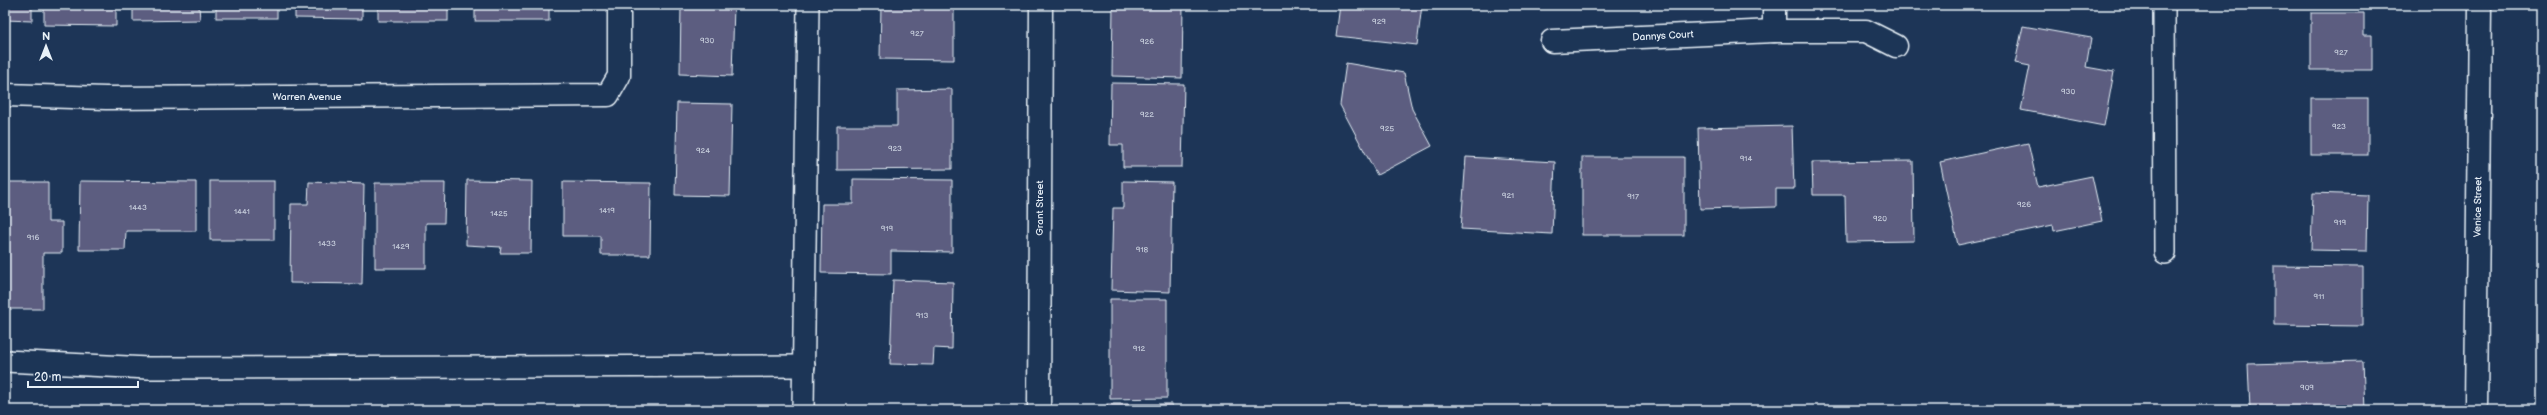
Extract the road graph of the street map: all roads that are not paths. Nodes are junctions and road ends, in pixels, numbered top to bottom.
1 (619, 5) edge
2 (808, 5) edge
3 (1041, 5) edge
4 (1774, 5) edge
5 (2164, 5) edge
6 (2480, 5) edge
7 (1774, 31) junction
8 (1552, 42) dead end
9 (1896, 46) dead end
10 (5, 95) edge
11 (2165, 253) dead end
12 (5, 361) edge
13 (804, 366) junction
14 (803, 410) edge
15 (1039, 410) edge
16 (2476, 410) edge

1 - 10 street, Warren Avenue
2 - 13 lane
3 - 15 street, Grant Street
4 - 7 street
5 - 11 lane
6 - 16 street, Venice Street
7 - 8 street, Dannys Court
7 - 9 street, Dannys Court
12 - 13 lane
13 - 14 lane

